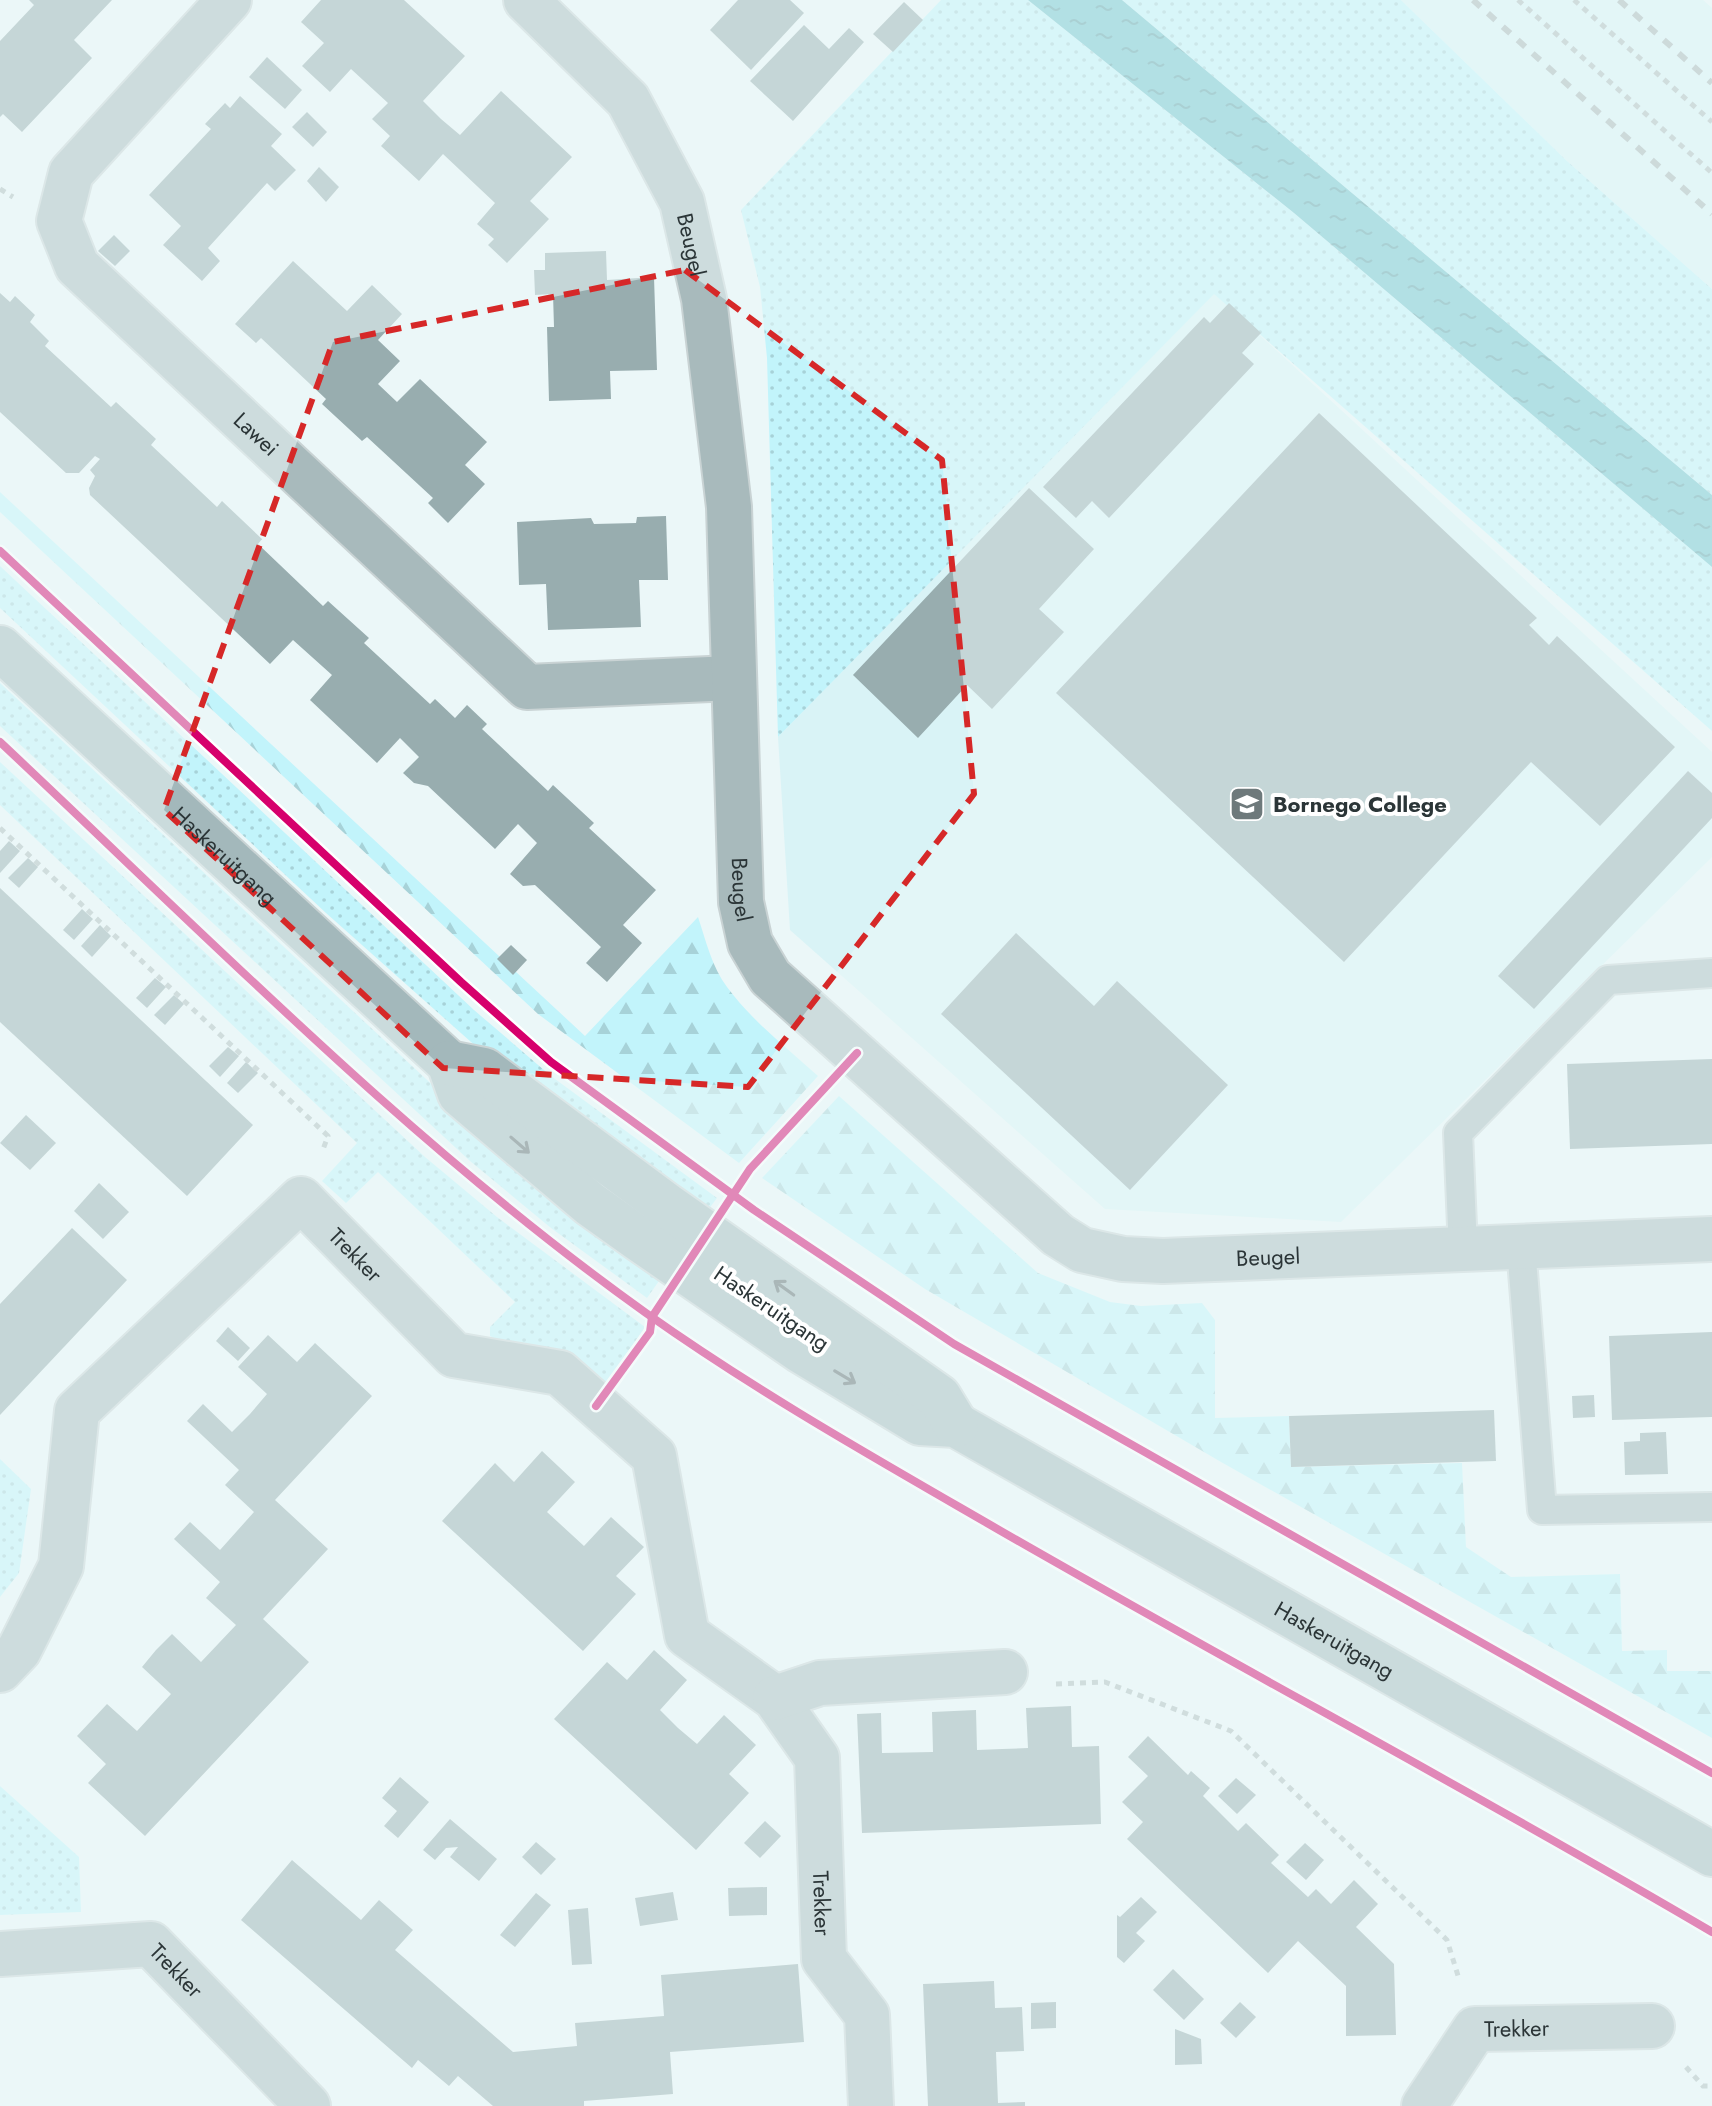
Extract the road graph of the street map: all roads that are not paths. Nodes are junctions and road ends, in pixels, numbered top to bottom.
1 (229, 0) edge
2 (526, 0) edge
3 (0, 648) edge
4 (733, 678) junction
5 (1712, 973) edge
6 (1712, 1239) edge
7 (1521, 1247) junction
8 (1463, 1249) junction
9 (1712, 1507) edge
10 (0, 1670) edge
11 (1005, 1672) road end
12 (775, 1698) junction
13 (1712, 1854) edge
14 (0, 1954) edge
15 (1652, 2026) dead end
16 (308, 2106) edge
17 (871, 2106) edge
18 (1424, 2106) edge

1 - 4 street, Lawei
2 - 4 street, Beugel
3 - 13 main road, Haskeruitgang
4 - 8 street, Beugel
5 - 8 lane
6 - 7 street, Beugel
7 - 8 street, Beugel
7 - 9 lane
10 - 12 street, Trekker
11 - 12 street
12 - 17 street, Trekker
14 - 16 street, Trekker
15 - 18 street, Trekker

